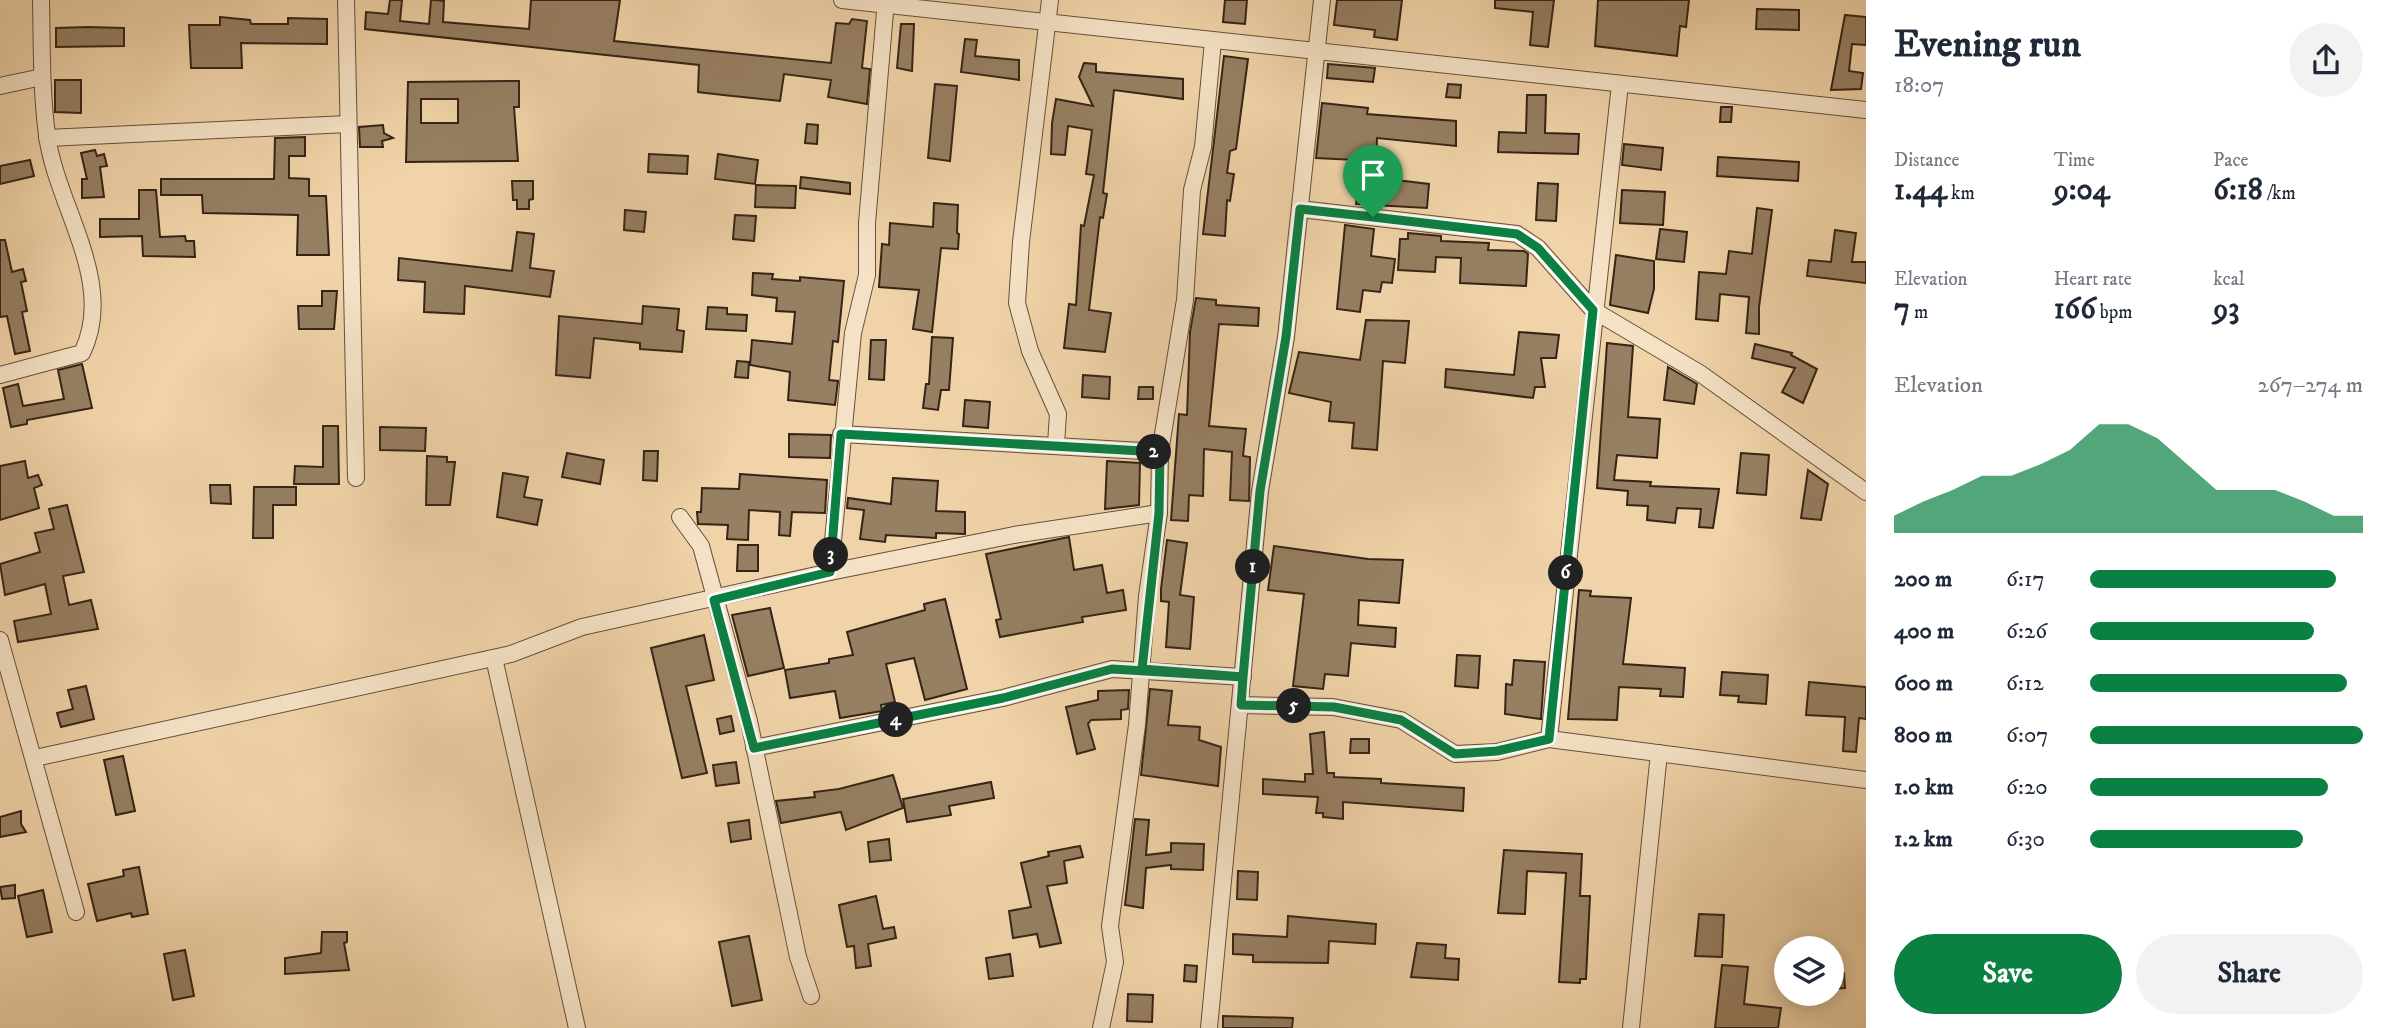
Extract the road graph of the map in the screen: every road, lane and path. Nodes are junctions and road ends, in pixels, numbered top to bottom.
1 (41, 0) edge
2 (346, 0) edge
3 (842, 0) edge
4 (1051, 0) edge
5 (1322, 0) edge
6 (886, 2) edge
7 (1048, 22) junction
8 (1213, 41) junction
9 (1317, 52) junction
10 (42, 77) junction
11 (1620, 84) junction
12 (0, 86) edge
13 (1866, 110) edge
14 (348, 124) junction
15 (47, 138) junction
16 (1300, 209) junction
17 (1593, 310) junction
18 (0, 375) edge
19 (841, 434) junction
20 (1056, 444) junction
21 (1160, 452) junction
22 (356, 478) dead end
23 (1866, 492) edge
24 (1159, 513) junction
25 (680, 517) dead end
26 (830, 572) junction
27 (714, 600) junction
28 (0, 640) edge
29 (494, 658) junction
30 (1142, 669) junction
31 (1243, 677) junction
32 (1241, 705) junction
33 (1549, 739) junction
34 (754, 748) junction
35 (1659, 753) junction
36 (35, 758) junction
37 (1866, 780) edge
38 (76, 912) dead end
39 (811, 996) dead end
40 (577, 1028) edge
41 (1101, 1028) edge
42 (1209, 1028) edge
43 (1631, 1028) edge

1 - 10 street
2 - 14 street
3 - 6 street
4 - 7 street
5 - 9 street
6 - 7 street
6 - 19 street
7 - 8 street
7 - 20 street
8 - 9 street
8 - 21 street
9 - 11 street
9 - 16 street
10 - 12 street
10 - 15 street
11 - 13 street
11 - 17 street
14 - 15 street
14 - 22 street
15 - 18 street
16 - 17 street
16 - 31 street
17 - 23 street
17 - 33 street
19 - 20 street
19 - 26 street
20 - 21 street
21 - 24 street
24 - 26 street
24 - 30 street
25 - 27 street
26 - 27 street
27 - 29 street
27 - 34 street
28 - 36 street
29 - 36 street
29 - 40 street
30 - 31 street
30 - 34 street
30 - 41 street
31 - 32 street
32 - 33 street
32 - 42 street
33 - 35 street
34 - 39 street
35 - 37 street
35 - 43 street
36 - 38 street

